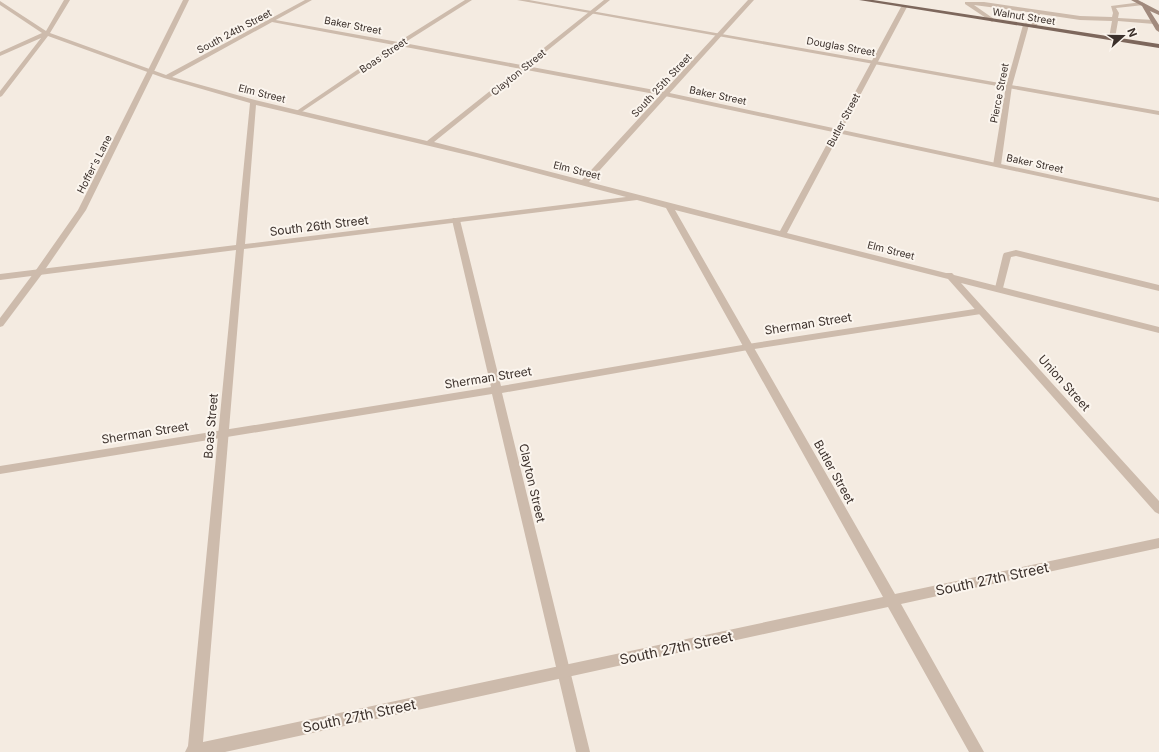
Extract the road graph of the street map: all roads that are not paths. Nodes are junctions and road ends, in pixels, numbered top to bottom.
1 (67, 0) edge
2 (186, 0) edge
3 (309, 0) edge
4 (469, 0) edge
5 (522, 0) edge
6 (607, 0) edge
7 (752, 0) edge
8 (862, 0) edge
9 (1134, 0) edge
10 (964, 2) edge
11 (0, 3) edge
12 (1143, 5) junction
13 (904, 7) junction
14 (1038, 12) junction
15 (591, 13) junction
16 (1159, 13) edge
17 (1115, 19) junction
18 (272, 20) junction
19 (992, 20) junction
20 (1154, 22) junction
21 (1026, 25) junction
22 (1034, 26) junction
23 (1159, 30) edge
24 (47, 34) junction
25 (719, 36) junction
26 (1112, 38) junction
27 (399, 44) junction
28 (1159, 46) edge
29 (0, 54) edge
30 (874, 62) junction
31 (523, 67) junction
32 (151, 72) junction
33 (166, 77) junction
34 (1009, 86) junction
35 (665, 94) junction
36 (0, 95) edge
37 (253, 102) junction
38 (298, 112) junction
39 (1159, 113) edge
40 (838, 130) junction
41 (429, 143) junction
42 (997, 165) junction
43 (585, 182) junction
44 (641, 198) junction
45 (1159, 200) edge
46 (669, 206) junction
47 (456, 220) junction
48 (783, 233) junction
49 (240, 248) junction
50 (39, 272) junction
51 (949, 275) junction
52 (0, 277) edge
53 (999, 288) junction
54 (1159, 288) edge
55 (981, 311) junction
56 (0, 324) edge
57 (1159, 330) edge
58 (748, 347) junction
59 (497, 390) junction
60 (223, 433) junction
61 (0, 470) edge
62 (1159, 509) edge
63 (1159, 543) edge
64 (892, 601) junction
65 (564, 672) junction
66 (194, 752) edge
67 (583, 752) edge
68 (977, 752) edge

1 - 24 street
2 - 32 street, Hoffer's Lane
3 - 18 street, South 24th Street
4 - 27 street, Boas Street
5 - 15 street, Douglas Street
6 - 15 street, Clayton Street
7 - 25 street, South 25th Street
8 - 13 main road, Walnut Street
9 - 12 main road
10 - 14 street
10 - 19 street
11 - 24 street, Elm Street
12 - 16 main road
12 - 17 street
12 - 20 main road
13 - 19 main road, Walnut Street
13 - 30 street, Butler Street
14 - 17 street
14 - 22 street
15 - 25 street, Douglas Street
15 - 31 street, Clayton Street
17 - 20 street
17 - 26 street
18 - 27 street, Baker Street
18 - 33 street, South 24th Street
19 - 21 main road, Walnut Street
20 - 23 main road
21 - 22 main road, Walnut Street
21 - 34 street, Pierce Street
22 - 26 main road, Walnut Street
24 - 29 street
24 - 32 street, Elm Street
24 - 36 street
25 - 30 street, Douglas Street
25 - 35 street, South 25th Street
26 - 28 main road, Walnut Street
27 - 31 street, Baker Street
27 - 38 street, Boas Street
30 - 34 street, Douglas Street
30 - 40 street, Butler Street
31 - 35 street, Baker Street
31 - 41 street, Clayton Street
32 - 33 street, Elm Street
32 - 50 street, Hoffer's Lane
33 - 37 street, Elm Street
34 - 39 street, Douglas Street
34 - 42 street, Pierce Street
35 - 40 street, Baker Street
35 - 43 street, South 25th Street
37 - 38 street, Elm Street
37 - 49 street, Boas Street
38 - 41 street, Elm Street
40 - 42 street, Baker Street
40 - 48 street, Butler Street
41 - 43 street, Elm Street
42 - 45 street, Baker Street
43 - 44 street, Elm Street
44 - 46 street, Elm Street
44 - 47 street, South 26th Street
46 - 48 street, Elm Street
46 - 58 street, Butler Street
47 - 49 street, South 26th Street
47 - 59 street, Clayton Street
48 - 51 street, Elm Street
49 - 50 street, South 26th Street
49 - 60 street, Boas Street
50 - 52 street, South 26th Street
50 - 56 street, Hoffer's Lane
51 - 53 street, Elm Street
51 - 55 street, Union Street
53 - 54 street
53 - 57 street, Elm Street
55 - 58 street, Sherman Street
55 - 62 street, Union Street
58 - 59 street, Sherman Street
58 - 64 street, Butler Street
59 - 60 street, Sherman Street
59 - 65 street, Clayton Street
60 - 61 street, Sherman Street
60 - 66 street, Boas Street
63 - 64 street, South 27th Street
64 - 65 street, South 27th Street
64 - 68 street, Butler Street
65 - 66 street, South 27th Street
65 - 67 street, Clayton Street

